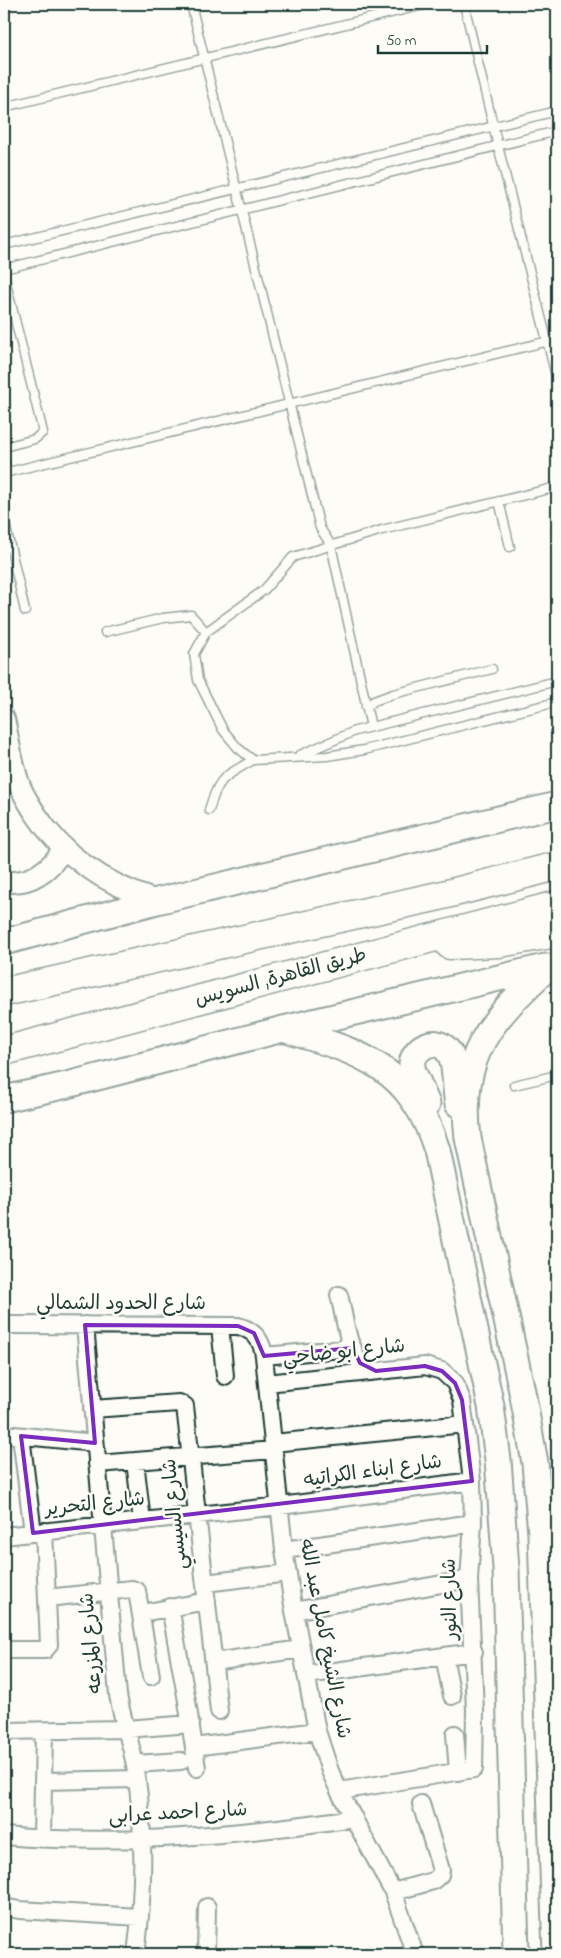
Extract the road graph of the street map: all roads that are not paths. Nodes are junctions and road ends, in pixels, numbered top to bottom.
1 (191, 4) edge
2 (428, 4) edge
3 (464, 4) edge
4 (205, 59) junction
5 (4, 107) edge
6 (557, 111) edge
7 (493, 127) junction
8 (557, 131) edge
9 (498, 146) junction
10 (237, 189) junction
11 (242, 210) junction
12 (4, 245) edge
13 (4, 269) edge
14 (4, 275) edge
15 (12, 308) junction
16 (4, 310) edge
17 (557, 340) edge
18 (548, 342) junction
19 (557, 380) edge
20 (289, 404) junction
21 (4, 447) edge
22 (4, 460) edge
23 (5, 473) edge
24 (557, 487) edge
25 (499, 501) junction
26 (4, 519) edge
27 (331, 546) junction
28 (510, 547) dead end
29 (25, 612) dead end
30 (105, 632) dead end
31 (206, 632) junction
32 (492, 669) dead end
33 (557, 681) edge
34 (557, 702) edge
35 (366, 707) junction
36 (4, 719) edge
37 (371, 727) junction
38 (295, 757) junction
39 (253, 760) junction
40 (557, 806) edge
41 (209, 810) dead end
42 (64, 848) junction
43 (557, 866) edge
44 (4, 881) edge
45 (157, 901) junction
46 (557, 905) edge
47 (557, 933) edge
48 (4, 942) edge
49 (418, 942) junction
50 (553, 966) edge
51 (4, 992) edge
52 (283, 1029) junction
53 (4, 1051) edge
54 (557, 1075) edge
55 (514, 1085) dead end
56 (4, 1099) edge
57 (466, 1122) junction
58 (432, 1134) junction
59 (339, 1295) dead end
60 (4, 1324) edge
61 (84, 1325) junction
62 (220, 1326) junction
63 (238, 1326) joint
64 (352, 1348) junction
65 (264, 1356) junction
66 (426, 1366) joint
67 (376, 1371) junction
68 (225, 1376) dead end
69 (267, 1383) junction
70 (92, 1409) junction
71 (465, 1424) junction
72 (4, 1434) edge
73 (21, 1436) junction
74 (95, 1443) junction
75 (274, 1446) junction
76 (192, 1456) junction
77 (135, 1461) junction
78 (97, 1464) junction
79 (472, 1481) junction
80 (280, 1506) junction
81 (198, 1515) junction
82 (142, 1521) junction
83 (473, 1523) junction
84 (102, 1525) junction
85 (38, 1532) junction
86 (4, 1536) edge
87 (284, 1550) junction
88 (288, 1573) junction
89 (469, 1579) junction
90 (205, 1583) junction
91 (108, 1592) junction
92 (47, 1598) junction
93 (207, 1601) junction
94 (170, 1607) junction
95 (294, 1611) junction
96 (142, 1613) junction
97 (301, 1649) junction
98 (4, 1650) edge
99 (474, 1652) junction
100 (444, 1656) junction
101 (214, 1662) junction
102 (306, 1675) junction
103 (151, 1676) dead end
104 (452, 1696) dead end
105 (219, 1711) dead end
106 (191, 1724) junction
107 (126, 1729) junction
108 (4, 1731) edge
109 (317, 1731) junction
110 (44, 1732) junction
111 (455, 1734) dead end
112 (194, 1747) junction
113 (181, 1761) dead end
114 (197, 1768) dead end
115 (136, 1771) junction
116 (464, 1771) junction
117 (43, 1781) junction
118 (339, 1791) junction
119 (421, 1804) dead end
120 (354, 1818) junction
121 (4, 1836) edge
122 (142, 1839) junction
123 (42, 1840) junction
124 (393, 1892) junction
125 (4, 1906) edge
126 (207, 1907) dead end
127 (140, 1917) junction
128 (136, 1954) edge
129 (206, 1954) edge
130 (415, 1954) edge
131 (516, 1954) edge
132 (556, 1954) edge

1 - 4 lane
2 - 4 lane
3 - 7 lane
4 - 5 lane
4 - 10 lane
6 - 7 lane
7 - 9 lane
7 - 10 lane
8 - 9 lane
9 - 11 lane
9 - 18 lane
10 - 11 lane
10 - 12 lane
11 - 13 lane
11 - 20 lane
14 - 15 lane
15 - 16 lane
15 - 21 lane
17 - 18 lane
18 - 19 lane
18 - 20 lane
20 - 23 lane
20 - 27 lane
22 - 23 lane
24 - 25 lane
25 - 27 lane
25 - 28 lane
26 - 29 lane
27 - 31 lane
27 - 35 lane
30 - 31 lane
31 - 39 lane
32 - 35 lane
33 - 37 lane
34 - 38 lane
35 - 37 lane
36 - 42 street
37 - 38 lane
38 - 39 lane
39 - 41 lane
40 - 45 main road
42 - 44 street
42 - 45 street
43 - 51 highway
45 - 48 main road
46 - 49 highway, طريق القاهرة, السويس
47 - 49 highway
49 - 53 highway, طريق القاهرة, السويس
50 - 52 main road
50 - 57 main road
52 - 56 main road
52 - 58 main road
54 - 55 lane
57 - 58 main road
57 - 132 main road
58 - 131 main road
59 - 64 street
60 - 61 street, شارع الحدود الشمالي
61 - 62 street, شارع الحدود الشمالي
61 - 70 street, شارع المزرعه
62 - 63 street, شارع الحدود الشمالي
62 - 68 street
63 - 65 street, شارع الشيخ كامل عبد الله
64 - 65 street
64 - 67 street
65 - 69 street, شارع الشيخ كامل عبد الله
66 - 67 street, شارع ابو ضاحي
66 - 71 street, شارع النور
67 - 69 street, شارع ابو ضاحي
69 - 75 street, شارع الشيخ كامل عبد الله
70 - 74 street, شارع المزرعه
70 - 76 street, شارع السيسي
71 - 75 street
71 - 79 street, شارع النور
72 - 73 street
73 - 74 street
73 - 85 street
74 - 78 street, شارع المزرعه
75 - 76 street
75 - 80 street, شارع الشيخ كامل عبد الله
76 - 77 street
76 - 81 street, شارع السيسي
77 - 78 street
77 - 82 street
78 - 84 street, شارع المزرعه
79 - 80 street, شارع ابناء الكراتيه
79 - 83 street, شارع النور
80 - 81 street, شارع التحرير
80 - 87 street, شارع الشيخ كامل عبد الله
81 - 82 street, شارع التحرير
81 - 90 street, شارع السيسي
82 - 84 street, شارع التحرير
83 - 87 street
83 - 89 street, شارع النور
84 - 85 street, شارع التحرير
84 - 91 street, شارع المزرعه
85 - 86 street, شارع التحرير
85 - 92 street
87 - 88 street, شارع الشيخ كامل عبد الله
88 - 90 street
88 - 95 street, شارع الشيخ كامل عبد الله
89 - 95 street
89 - 99 street, شارع النور
90 - 93 street, شارع السيسي
91 - 92 street
91 - 96 street
91 - 107 street, شارع المزرعه
92 - 98 street
93 - 94 street
93 - 101 street, شارع السيسي
94 - 96 street
94 - 106 street
95 - 97 street, شارع الشيخ كامل عبد الله
96 - 103 street
97 - 101 street
97 - 102 street, شارع الشيخ كامل عبد الله
99 - 100 street
99 - 116 street, شارع النور
100 - 102 street
100 - 104 street
101 - 105 street, شارع السيسي
102 - 109 street, شارع الشيخ كامل عبد الله
106 - 107 street
106 - 112 street
107 - 110 street
107 - 115 street, شارع المزرعه
108 - 110 street
109 - 112 street
109 - 118 street, شارع الشيخ كامل عبد الله
110 - 117 street
111 - 116 street
112 - 114 street
113 - 115 street
115 - 117 street
115 - 122 street, شارع المزرعه
116 - 118 street
117 - 123 street
118 - 120 street, شارع الشيخ كامل عبد الله
119 - 124 street
120 - 122 street, شارع احمد عرابى
120 - 124 street, شارع الشيخ كامل عبد الله
121 - 123 street, شارع احمد عرابى
122 - 123 street, شارع احمد عرابى
122 - 127 street, شارع المزرعه
124 - 130 street, شارع الشيخ كامل عبد الله
125 - 127 street
126 - 129 street
127 - 128 street, شارع المزرعه

